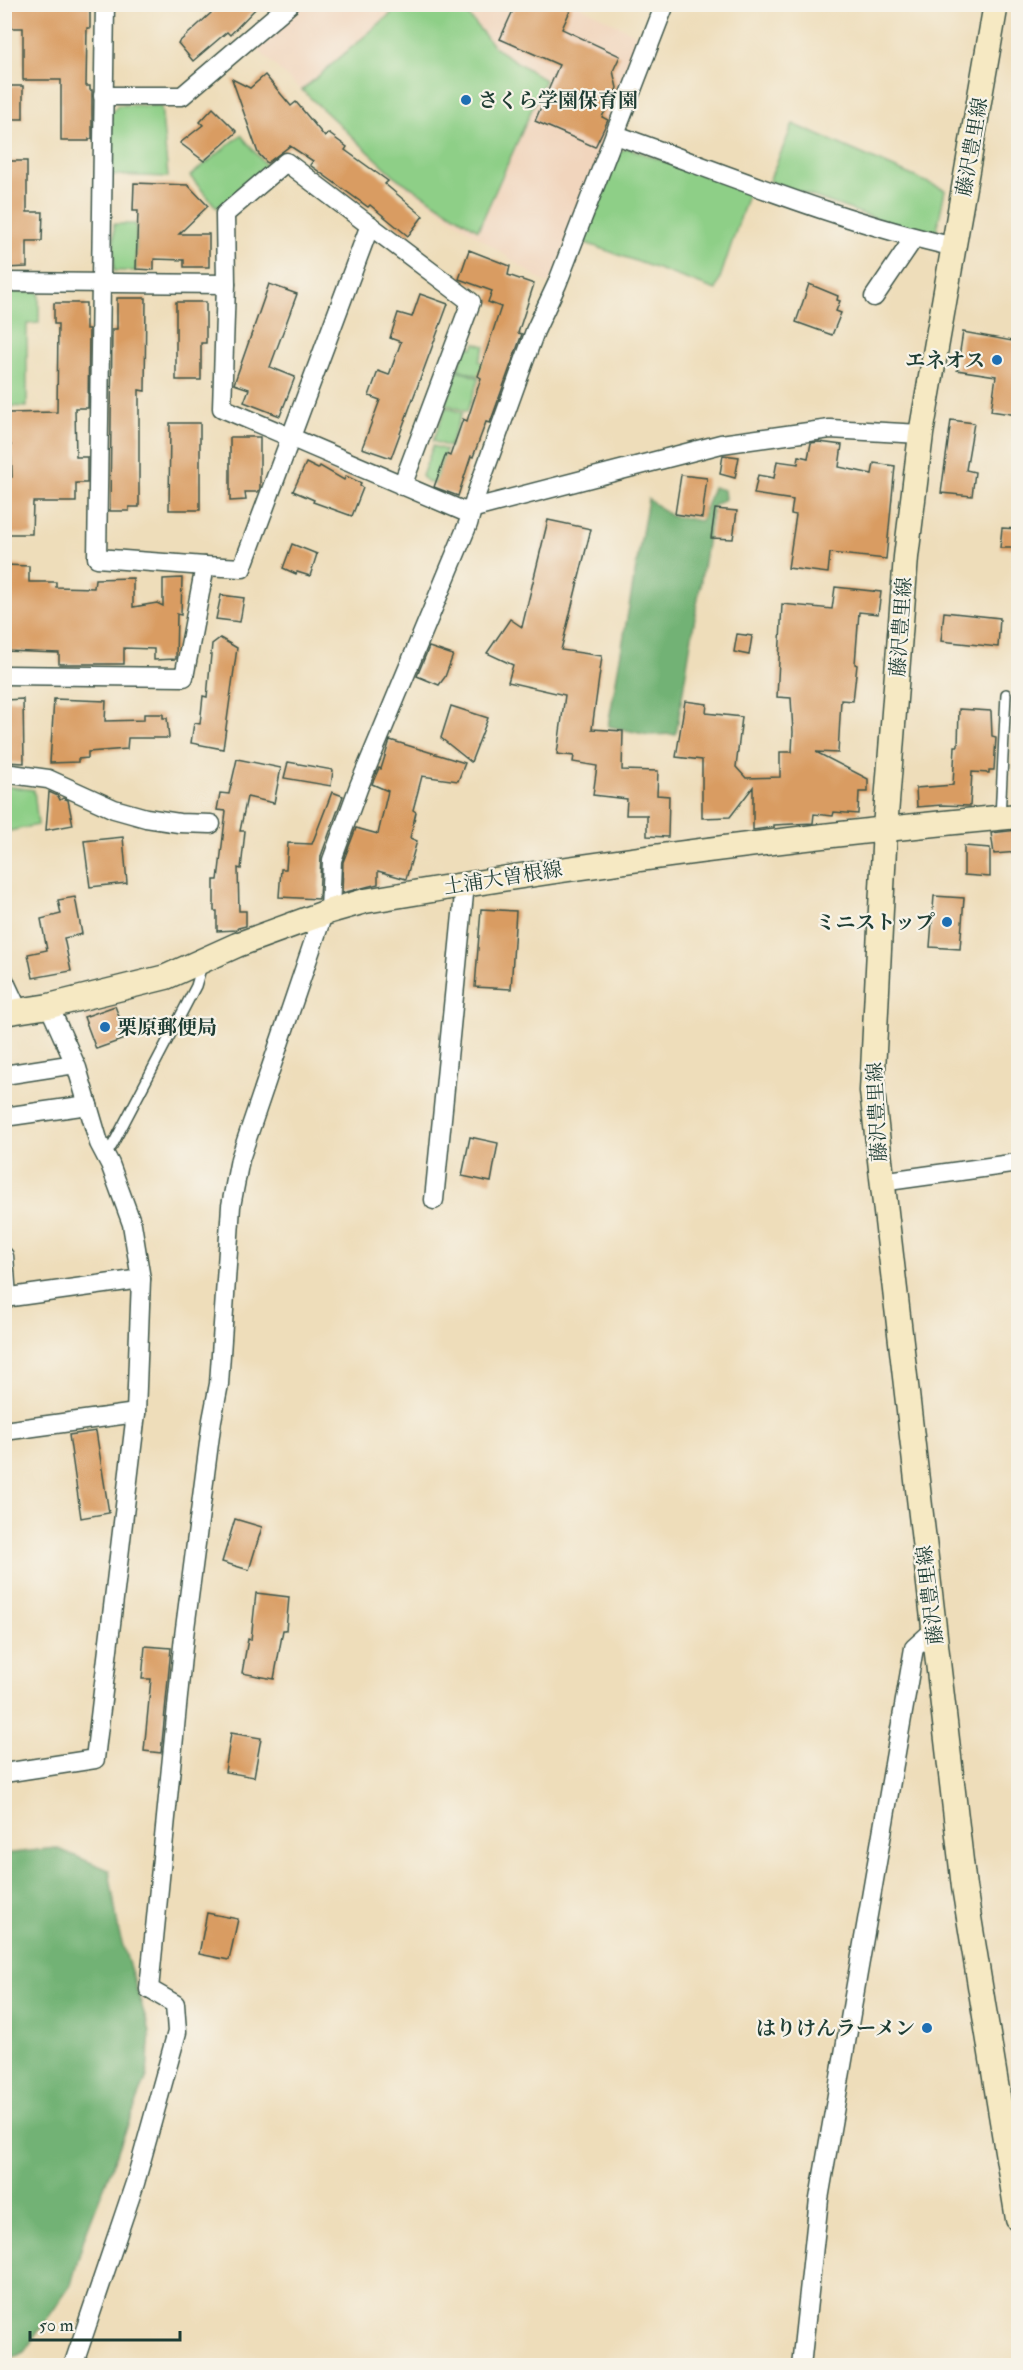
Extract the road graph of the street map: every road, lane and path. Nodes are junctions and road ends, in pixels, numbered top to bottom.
1 (105, 4) edge
2 (665, 4) edge
3 (996, 4) edge
4 (280, 8) edge
5 (103, 96) junction
6 (616, 135) junction
7 (370, 225) junction
8 (914, 238) junction
9 (955, 247) junction
10 (4, 282) edge
11 (101, 284) junction
12 (226, 284) junction
13 (874, 297) dead end
14 (921, 434) junction
15 (290, 439) junction
16 (402, 486) junction
17 (472, 510) junction
18 (206, 566) junction
19 (4, 675) edge
20 (1006, 694) dead end
21 (4, 773) edge
22 (1009, 817) edge
23 (211, 824) dead end
24 (885, 828) junction
25 (465, 884) junction
26 (327, 913) junction
27 (203, 960) junction
28 (4, 980) edge
29 (50, 1006) junction
30 (11, 1011) edge
31 (75, 1064) junction
32 (4, 1075) edge
33 (88, 1105) junction
34 (4, 1117) edge
35 (104, 1153) junction
36 (1018, 1163) edge
37 (881, 1182) junction
38 (434, 1200) dead end
39 (4, 1256) edge
40 (141, 1279) junction
41 (6, 1298) edge
42 (136, 1413) junction
43 (4, 1431) edge
44 (934, 1630) junction
45 (4, 1773) edge
46 (1018, 2219) edge
47 (73, 2366) edge
48 (801, 2366) edge

1 - 5 street
2 - 6 street
3 - 9 main road, 藤沢豊里線
4 - 5 street
5 - 11 street
6 - 8 street
6 - 17 street
7 - 12 street
7 - 15 street
7 - 16 street
8 - 9 street
8 - 13 street
9 - 14 main road, 藤沢豊里線
10 - 11 street
11 - 12 street
11 - 18 street
12 - 15 street
14 - 17 street
14 - 24 main road, 藤沢豊里線
15 - 16 street
15 - 18 street
16 - 17 street
17 - 26 street
18 - 19 street
20 - 22 lane
21 - 23 street
22 - 24 main road, 土浦大曽根線
24 - 25 main road, 土浦大曽根線
24 - 37 main road, 藤沢豊里線
25 - 26 main road, 土浦大曽根線
25 - 38 street
26 - 27 main road, 土浦大曽根線
26 - 47 street
27 - 29 main road, 土浦大曽根線
27 - 35 lane
28 - 30 street
29 - 30 main road, 土浦大曽根線
29 - 31 street
31 - 32 street
31 - 33 street
33 - 34 street
33 - 35 street
35 - 40 street
36 - 37 street
37 - 44 main road, 藤沢豊里線
39 - 41 street
40 - 41 street
40 - 42 street
42 - 43 street
42 - 45 street
44 - 46 main road, 藤沢豊里線
44 - 48 street

